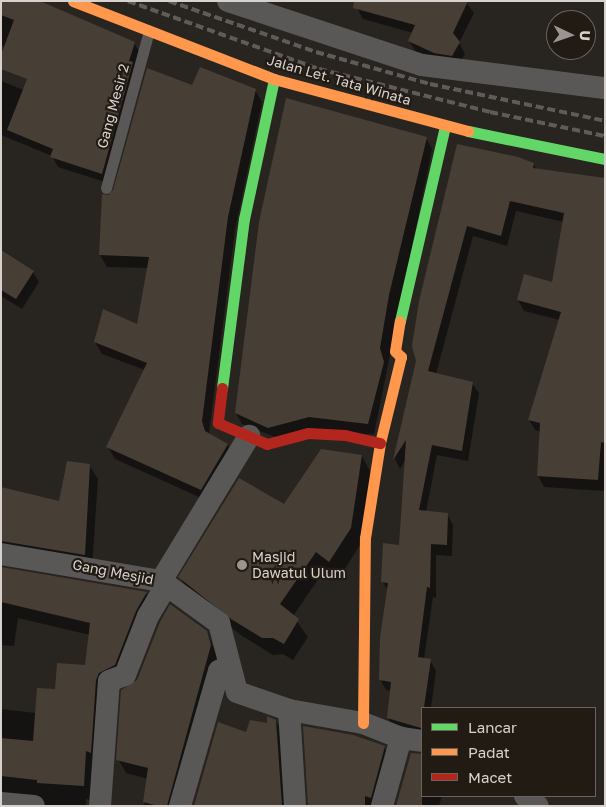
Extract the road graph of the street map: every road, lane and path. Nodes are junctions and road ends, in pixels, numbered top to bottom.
1 (73, 1) edge
2 (228, 1) edge
3 (149, 31) junction
4 (274, 79) junction
5 (605, 88) edge
6 (445, 126) junction
7 (605, 159) edge
8 (106, 188) dead end
9 (249, 436) junction
10 (380, 443) junction
11 (1, 554) edge
12 (164, 584) junction
13 (228, 667) junction
14 (289, 710) junction
15 (364, 723) junction
16 (412, 739) edge
17 (526, 797) edge
18 (1, 803) edge
19 (34, 806) edge
20 (100, 806) edge
21 (180, 806) edge
22 (295, 806) edge
23 (382, 806) edge
24 (538, 806) edge

1 - 3 street, Jalan Let. Tata Winata
2 - 5 street
3 - 4 street, Jalan Let. Tata Winata
3 - 8 lane, Gang Mesir 2
4 - 6 street, Jalan Let. Tata Winata
4 - 9 street
6 - 7 street, Jalan Let. Tata Winata
6 - 10 street
9 - 10 street
9 - 12 street
10 - 15 street
11 - 12 street, Gang Mesjid
12 - 13 street, Gang Mesjid
12 - 20 street
13 - 14 street, Gang Mesjid
13 - 21 street
14 - 15 street, Gang Mesjid
14 - 22 street
15 - 16 street, Gang Mesjid
16 - 23 street
17 - 24 street
18 - 19 street

